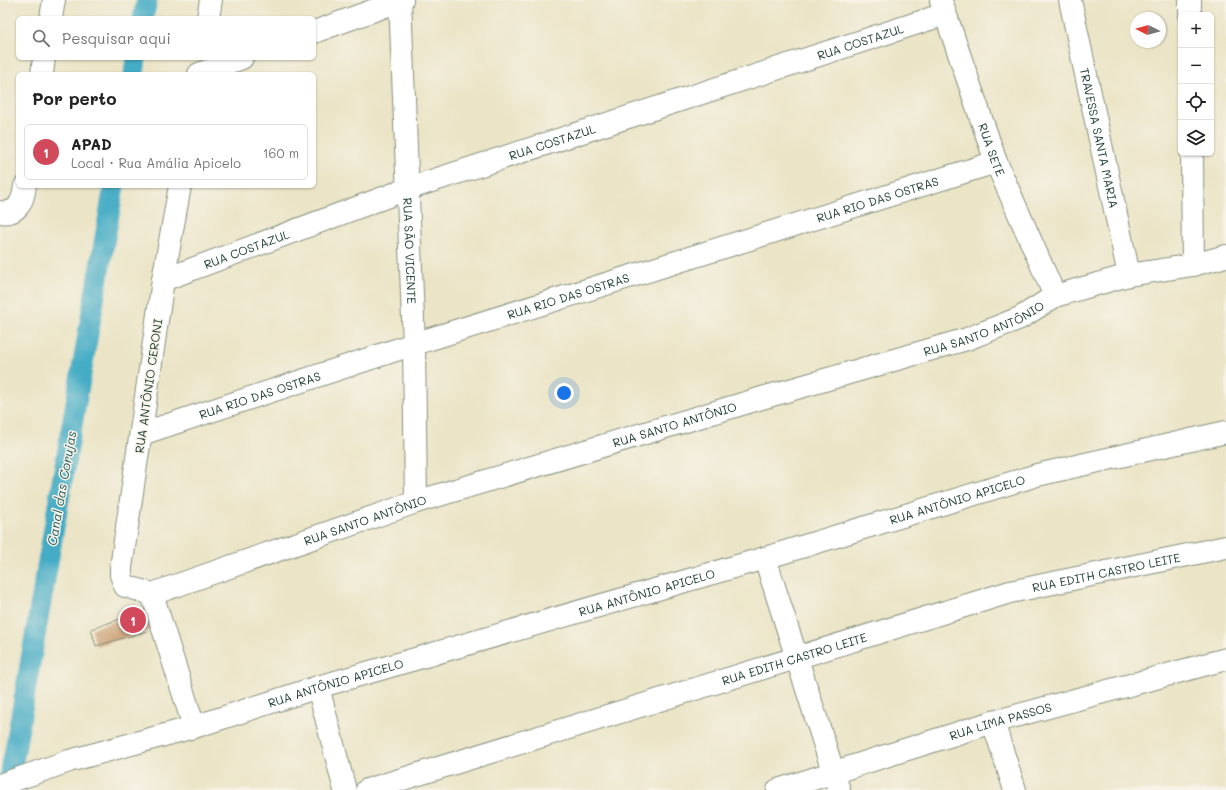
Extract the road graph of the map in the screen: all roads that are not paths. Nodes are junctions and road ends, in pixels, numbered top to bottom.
1 (54, 0) edge
2 (212, 0) edge
3 (401, 0) edge
4 (1070, 0) edge
5 (1190, 0) edge
6 (943, 7) edge
7 (1190, 12) edge
8 (51, 16) edge
9 (208, 16) edge
10 (316, 31) edge
11 (44, 60) edge
12 (202, 60) edge
13 (237, 60) edge
14 (42, 72) edge
15 (199, 72) edge
16 (204, 72) edge
17 (1192, 156) edge
18 (996, 162) junction
19 (25, 188) edge
20 (180, 188) edge
21 (407, 189) junction
22 (0, 212) edge
23 (1226, 256) edge
24 (1193, 265) junction
25 (1129, 275) junction
26 (163, 280) junction
27 (1055, 296) junction
28 (414, 344) junction
29 (1226, 432) edge
30 (141, 434) junction
31 (416, 502) junction
32 (1226, 548) edge
33 (765, 558) junction
34 (152, 594) junction
35 (797, 659) junction
36 (1226, 659) edge
37 (318, 686) junction
38 (993, 722) junction
39 (194, 727) junction
40 (837, 782) edge
41 (0, 785) edge
42 (345, 790) edge
43 (367, 790) edge
44 (778, 790) edge
45 (1015, 790) edge

1 - 8 street
2 - 9 street
3 - 10 street
3 - 21 street, RUA SÃO VICENTE
4 - 25 street, TRAVESSA SANTA MARIA
5 - 7 street
6 - 18 street, RUA SETE
6 - 21 street, RUA COSTAZUL
11 - 14 street
12 - 15 street
13 - 16 street
17 - 24 street
18 - 27 street, RUA SETE
18 - 28 street, RUA RIO DAS OSTRAS
19 - 22 street
20 - 26 street, RUA ANTÔNIO CERONI
21 - 26 street, RUA COSTAZUL
21 - 28 street, RUA SÃO VICENTE
23 - 24 street, RUA SANTO ANTÔNIO
24 - 25 street, RUA SANTO ANTÔNIO
25 - 27 street, RUA SANTO ANTÔNIO
26 - 30 street, RUA ANTÔNIO CERONI
27 - 31 street, RUA SANTO ANTÔNIO
28 - 30 street, RUA RIO DAS OSTRAS
28 - 31 street, RUA SÃO VICENTE
29 - 33 street, RUA ANTÔNIO APICELO
30 - 34 street, RUA ANTÔNIO CERONI
31 - 34 street, RUA SANTO ANTÔNIO
32 - 35 street, RUA EDITH CASTRO LEITE
33 - 35 street
33 - 37 street, RUA ANTÔNIO APICELO
34 - 39 street
35 - 40 street
35 - 43 street, RUA EDITH CASTRO LEITE
36 - 38 street, RUA LIMA PASSOS
37 - 39 street, RUA ANTÔNIO APICELO
37 - 42 street
38 - 40 street, RUA LIMA PASSOS
38 - 45 street
39 - 41 street, RUA ANTÔNIO APICELO
40 - 44 street, RUA LIMA PASSOS

